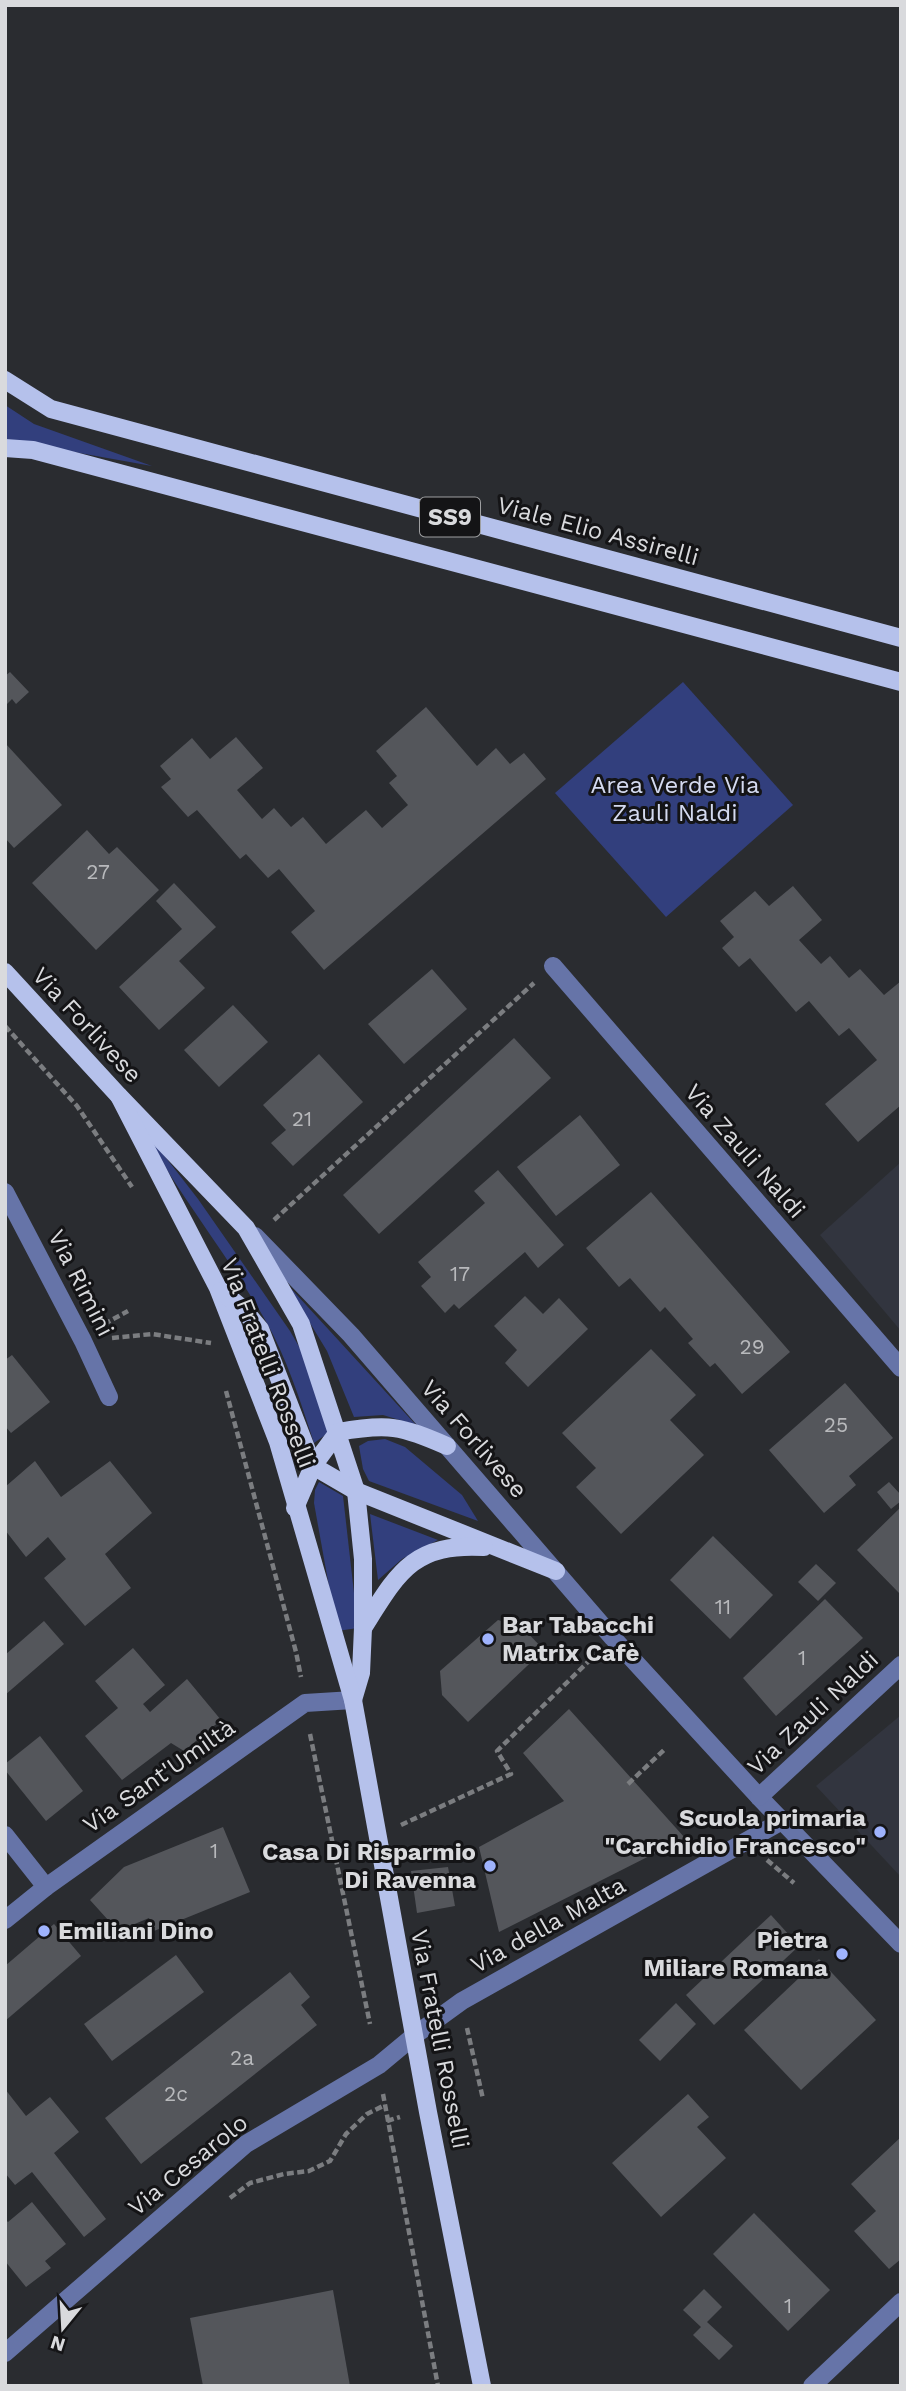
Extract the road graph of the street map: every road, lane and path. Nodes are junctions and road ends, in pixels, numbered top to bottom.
1 (5, 380) edge
2 (5, 448) edge
3 (901, 638) edge
4 (901, 682) edge
5 (553, 966) joint
6 (5, 972) edge
7 (5, 1026) edge
8 (119, 1096) junction
9 (6, 1191) edge
10 (137, 1195) dead end
11 (269, 1224) dead end
12 (246, 1228) junction
13 (218, 1289) junction
14 (128, 1311) dead end
15 (100, 1327) dead end
16 (207, 1332) dead end
17 (83, 1341) junction
18 (901, 1368) edge
19 (224, 1383) dead end
20 (109, 1398) dead end
21 (338, 1432) junction
22 (447, 1446) junction
23 (313, 1466) junction
24 (356, 1490) junction
25 (295, 1508) junction
26 (498, 1548) junction
27 (556, 1571) junction
28 (363, 1628) junction
29 (613, 1638) junction
30 (307, 1650) dead end
31 (296, 1652) junction
32 (901, 1665) edge
33 (300, 1671) dead end
34 (353, 1700) junction
35 (307, 1723) dead end
36 (665, 1749) dead end
37 (628, 1784) dead end
38 (759, 1797) junction
39 (782, 1821) junction
40 (5, 1835) edge
41 (377, 1836) junction
42 (767, 1859) dead end
43 (794, 1883) dead end
44 (46, 1887) junction
45 (5, 1920) edge
46 (901, 1944) edge
47 (370, 2024) dead end
48 (415, 2035) junction
49 (382, 2091) dead end
50 (385, 2105) junction
51 (400, 2117) dead end
52 (387, 2121) junction
53 (229, 2199) dead end
54 (901, 2302) edge
55 (5, 2353) edge
56 (438, 2386) edge
57 (482, 2386) edge
58 (812, 2386) edge

1 - 3 main road, Viale Elio Assirelli / SS9
2 - 4 main road, SS9
5 - 11 path
5 - 18 street, Via Zauli Naldi
6 - 8 main road, Via Forlivese
7 - 10 path
8 - 12 main road, Via Forlivese
8 - 13 main road, Via Fratelli Rosselli
9 - 17 street, Via Rimini
12 - 21 main road, Via Fratelli Rosselli
12 - 22 street, Via Forlivese
13 - 23 main road
13 - 25 main road, Via Fratelli Rosselli
14 - 15 path
16 - 17 path
17 - 20 street, Via Rimini
19 - 31 path
21 - 22 main road
21 - 23 main road
21 - 24 main road, Via Fratelli Rosselli
22 - 27 street, Via Forlivese
23 - 24 main road
23 - 25 main road
24 - 26 main road
24 - 28 main road, Via Fratelli Rosselli
25 - 34 main road, Via Fratelli Rosselli
26 - 27 main road
26 - 28 main road
27 - 29 street, Via Forlivese
28 - 34 main road, Via Fratelli Rosselli
29 - 38 street, Via Forlivese
29 - 41 path
30 - 31 path
31 - 33 path
32 - 38 street, Via Zauli Naldi
34 - 41 main road, Via Fratelli Rosselli
34 - 44 street, Via Sant'Umiltà
35 - 47 path
36 - 37 path
38 - 39 street, Via Forlivese
39 - 46 street, Via Forlivese
39 - 48 street, Via della Malta
40 - 44 street
41 - 48 main road, Via Fratelli Rosselli
42 - 43 path
44 - 45 street, Via Sant'Umiltà
48 - 55 street, Via Cesarolo
48 - 57 main road, Via Fratelli Rosselli
49 - 50 path
50 - 52 path
50 - 53 path
51 - 52 path
52 - 56 path
54 - 58 street

